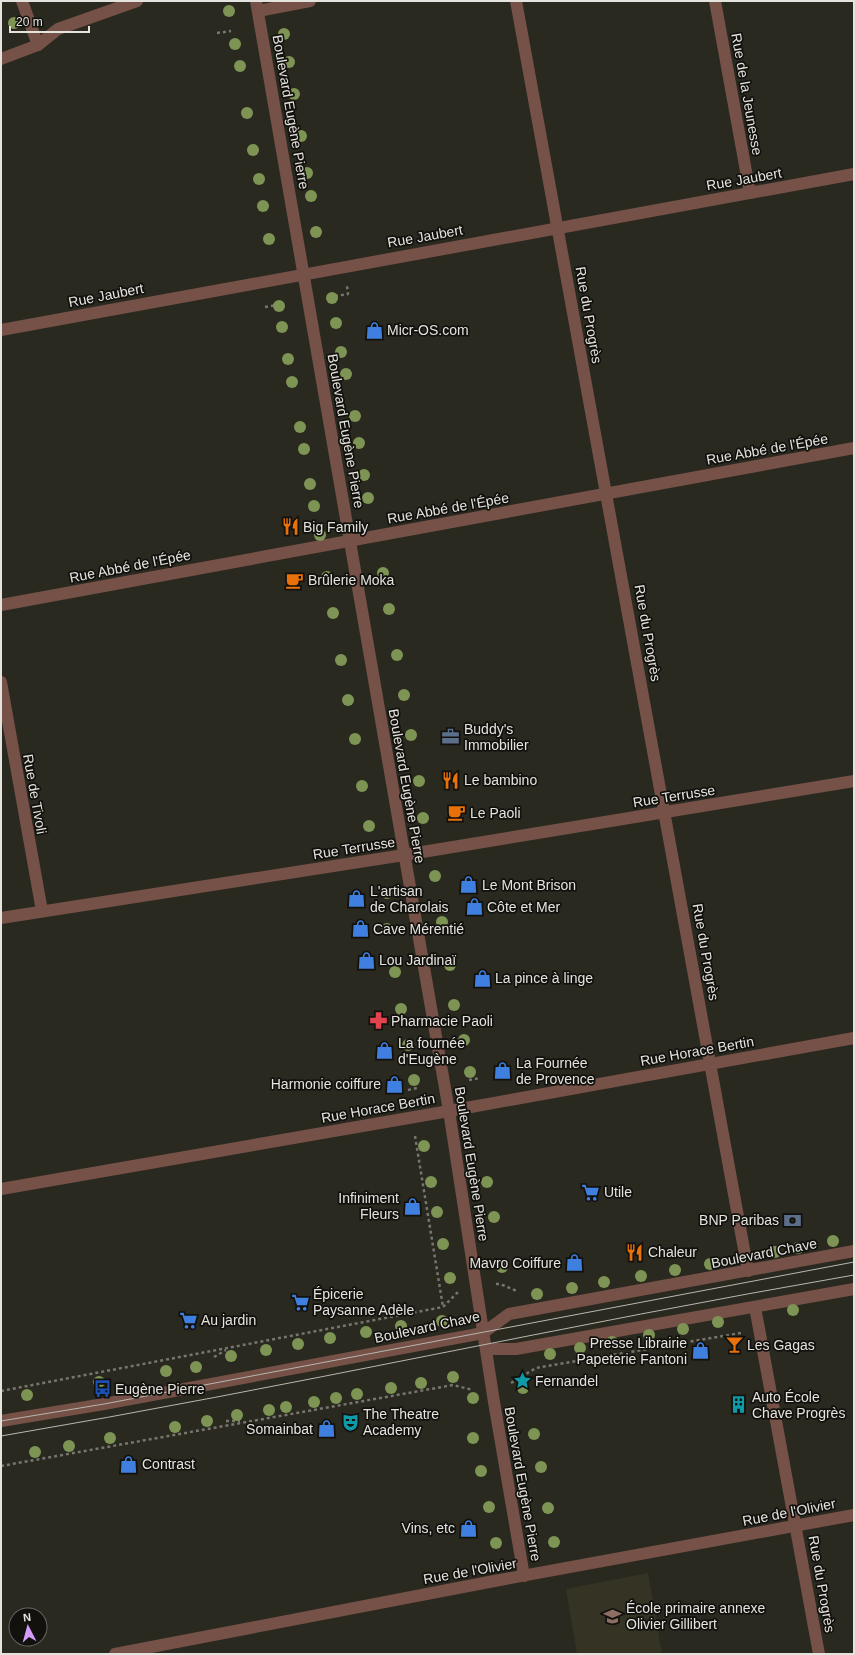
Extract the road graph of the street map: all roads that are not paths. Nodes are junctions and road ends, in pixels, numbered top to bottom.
1 (22, 1) edge
2 (137, 1) edge
3 (310, 1) edge
4 (516, 1) edge
5 (715, 1) edge
6 (257, 6) edge
7 (38, 45) junction
8 (1, 59) edge
9 (854, 174) edge
10 (750, 193) junction
11 (558, 228) junction
12 (304, 273) junction
13 (1, 330) edge
14 (854, 448) edge
15 (607, 494) junction
16 (350, 541) junction
17 (1, 605) edge
18 (1, 682) edge
19 (854, 781) edge
20 (665, 812) junction
21 (404, 855) junction
22 (42, 911) junction
23 (1, 918) edge
24 (854, 1038) edge
25 (712, 1064) junction
26 (449, 1111) junction
27 (1, 1189) edge
28 (854, 1251) edge
29 (748, 1271) junction
30 (854, 1289) edge
31 (754, 1307) junction
32 (483, 1333) junction
33 (486, 1349) junction
34 (1, 1421) edge
35 (854, 1515) edge
36 (796, 1526) junction
37 (524, 1576) junction
38 (115, 1654) edge
39 (819, 1654) edge

1 - 7 street
2 - 7 street
3 - 6 street
4 - 11 street, Rue du Progrès
5 - 10 street, Rue de la Jeunesse
6 - 12 street, Boulevard Eugène Pierre
7 - 8 street
9 - 10 street, Rue Jaubert
10 - 11 street, Rue Jaubert
11 - 12 street, Rue Jaubert
11 - 15 street, Rue du Progrès
12 - 13 street, Rue Jaubert
12 - 16 street, Boulevard Eugène Pierre
14 - 15 street, Rue Abbé de l'Épée
15 - 16 street, Rue Abbé de l'Épée
15 - 20 street, Rue du Progrès
16 - 17 street, Rue Abbé de l'Épée
16 - 21 street, Boulevard Eugène Pierre
18 - 22 street, Rue de Tivoli
19 - 20 street, Rue Terrusse
20 - 21 street, Rue Terrusse
20 - 25 street, Rue du Progrès
21 - 22 street, Rue Terrusse
21 - 26 street, Boulevard Eugène Pierre
22 - 23 street, Rue Terrusse
24 - 25 street, Rue Horace Bertin
25 - 26 street, Rue Horace Bertin
25 - 29 street, Rue du Progrès
26 - 27 street, Rue Horace Bertin
26 - 32 street, Boulevard Eugène Pierre
28 - 29 street, Boulevard Chave
29 - 32 street, Boulevard Chave
30 - 31 street
31 - 33 street
31 - 36 street, Rue du Progrès
32 - 33 street, Boulevard Eugène Pierre
32 - 34 street, Boulevard Chave
33 - 37 street, Boulevard Eugène Pierre
35 - 36 street, Rue de l'Olivier
36 - 37 street, Rue de l'Olivier
36 - 39 street, Rue du Progrès
37 - 38 street, Rue de l'Olivier

